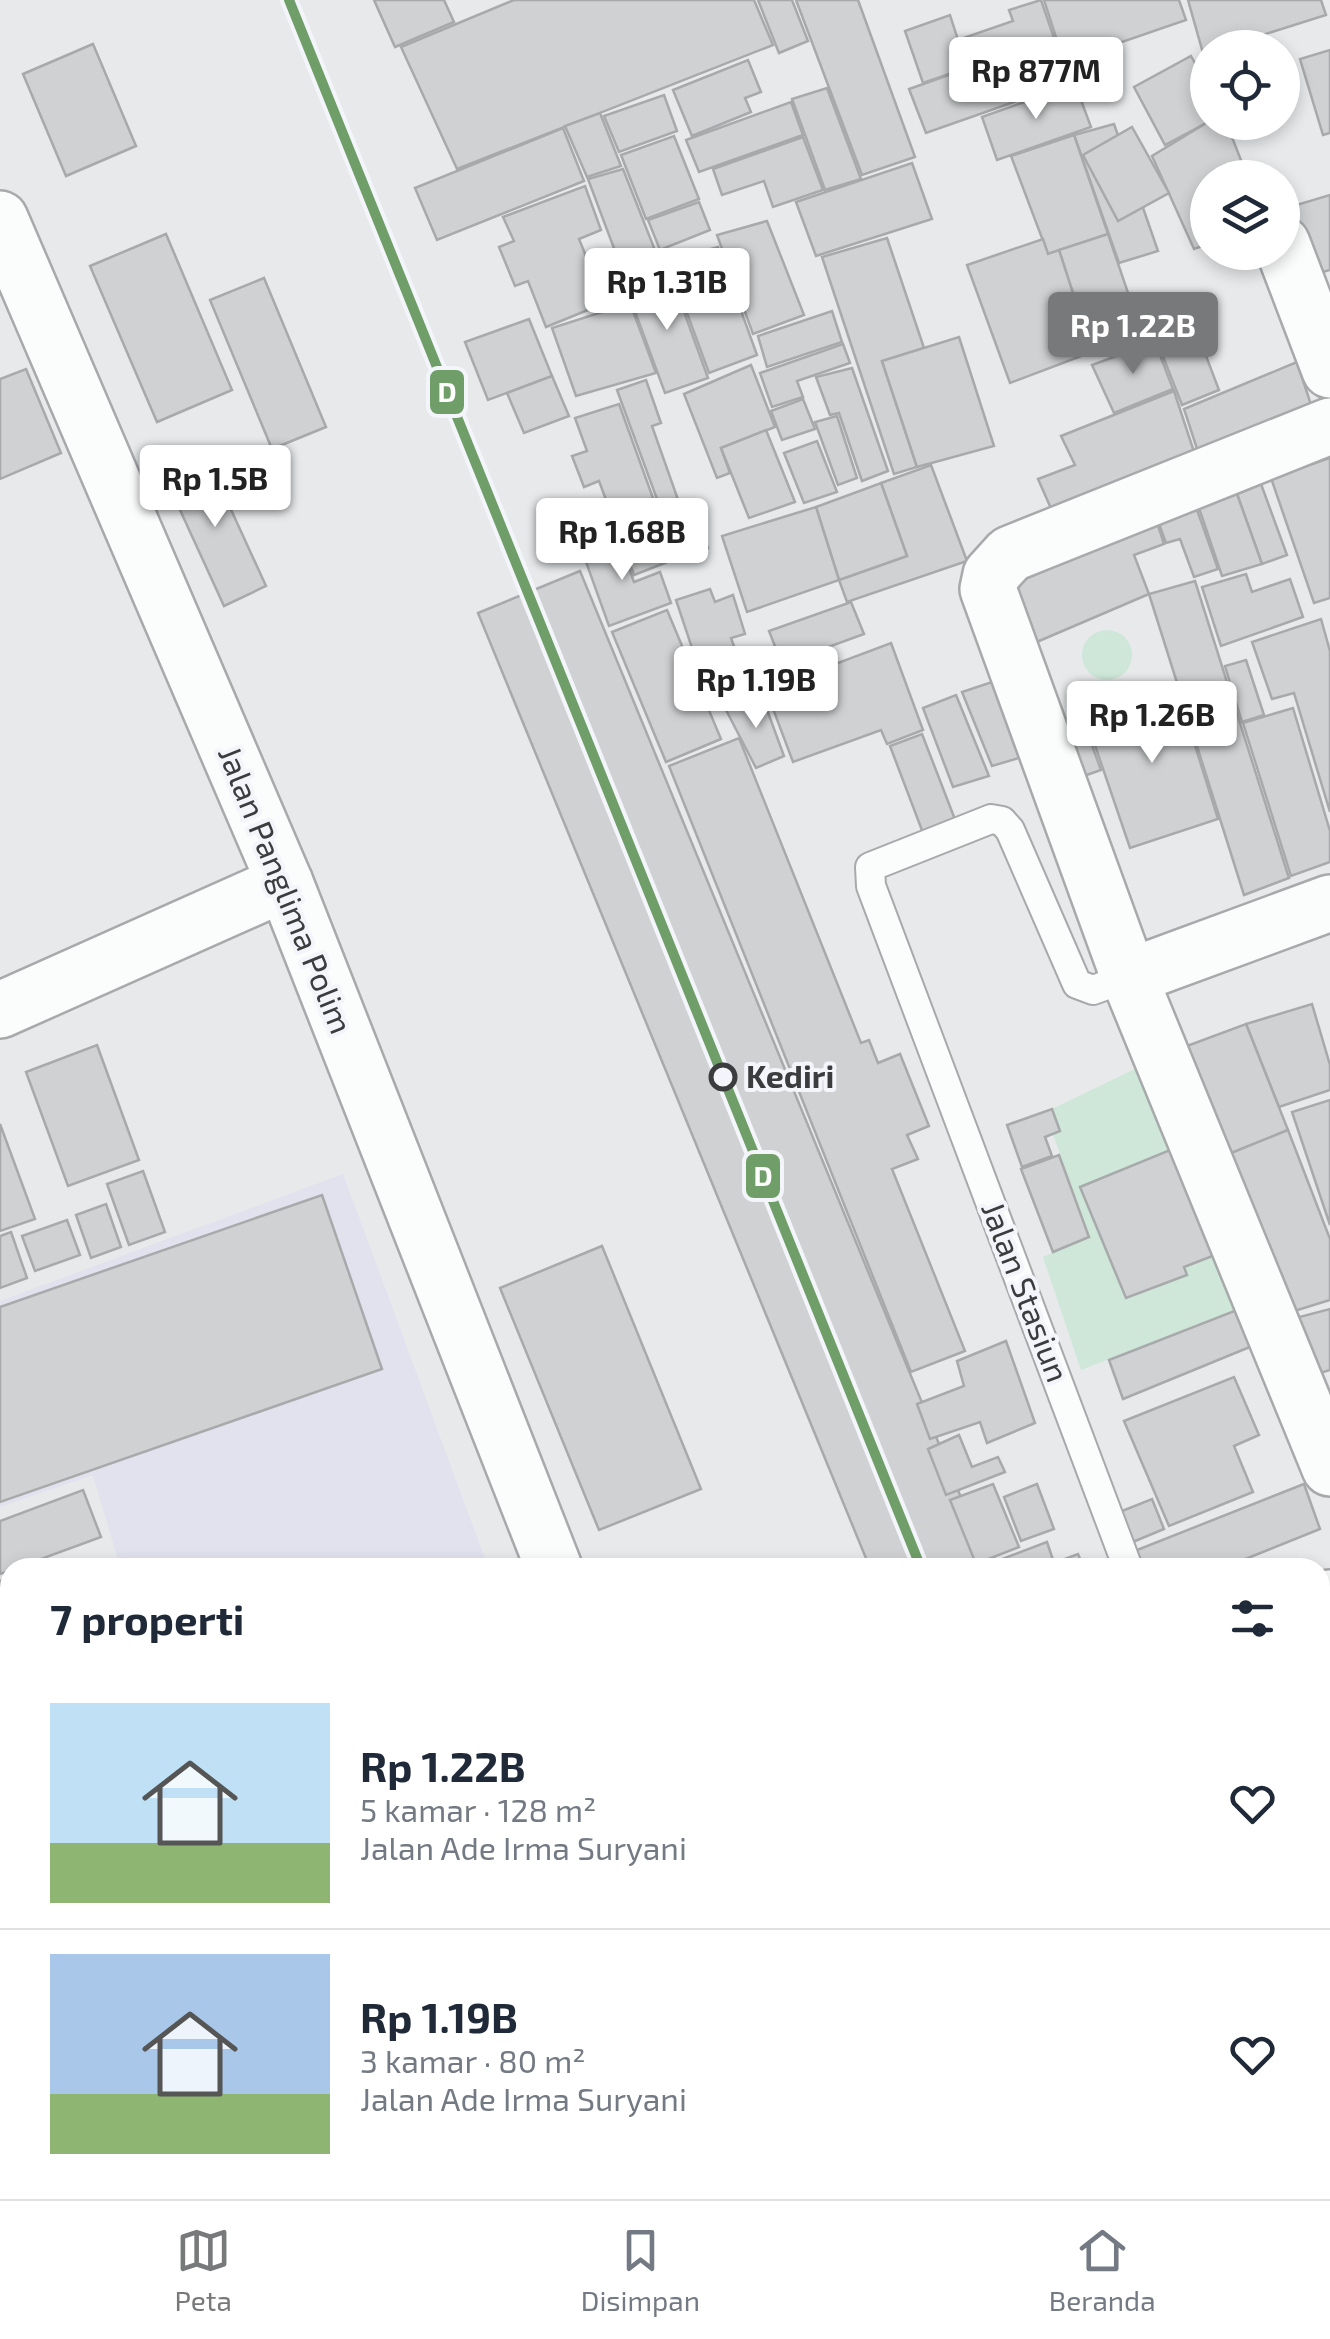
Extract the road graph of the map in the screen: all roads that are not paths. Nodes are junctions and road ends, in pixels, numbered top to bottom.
1 (0, 220) edge
2 (1292, 270) edge
3 (1330, 370) edge
4 (1330, 426) edge
5 (285, 883) junction
6 (1330, 903) edge
7 (1129, 977) junction
8 (0, 1010) edge
9 (1330, 1468) edge
10 (550, 1558) edge
11 (1124, 1558) edge

1 - 5 street, Jalan Panglima Polim
2 - 3 street
4 - 7 street
5 - 8 street
5 - 10 street, Jalan Panglima Polim
6 - 7 street
7 - 9 street
7 - 11 lane, Jalan Stasiun

